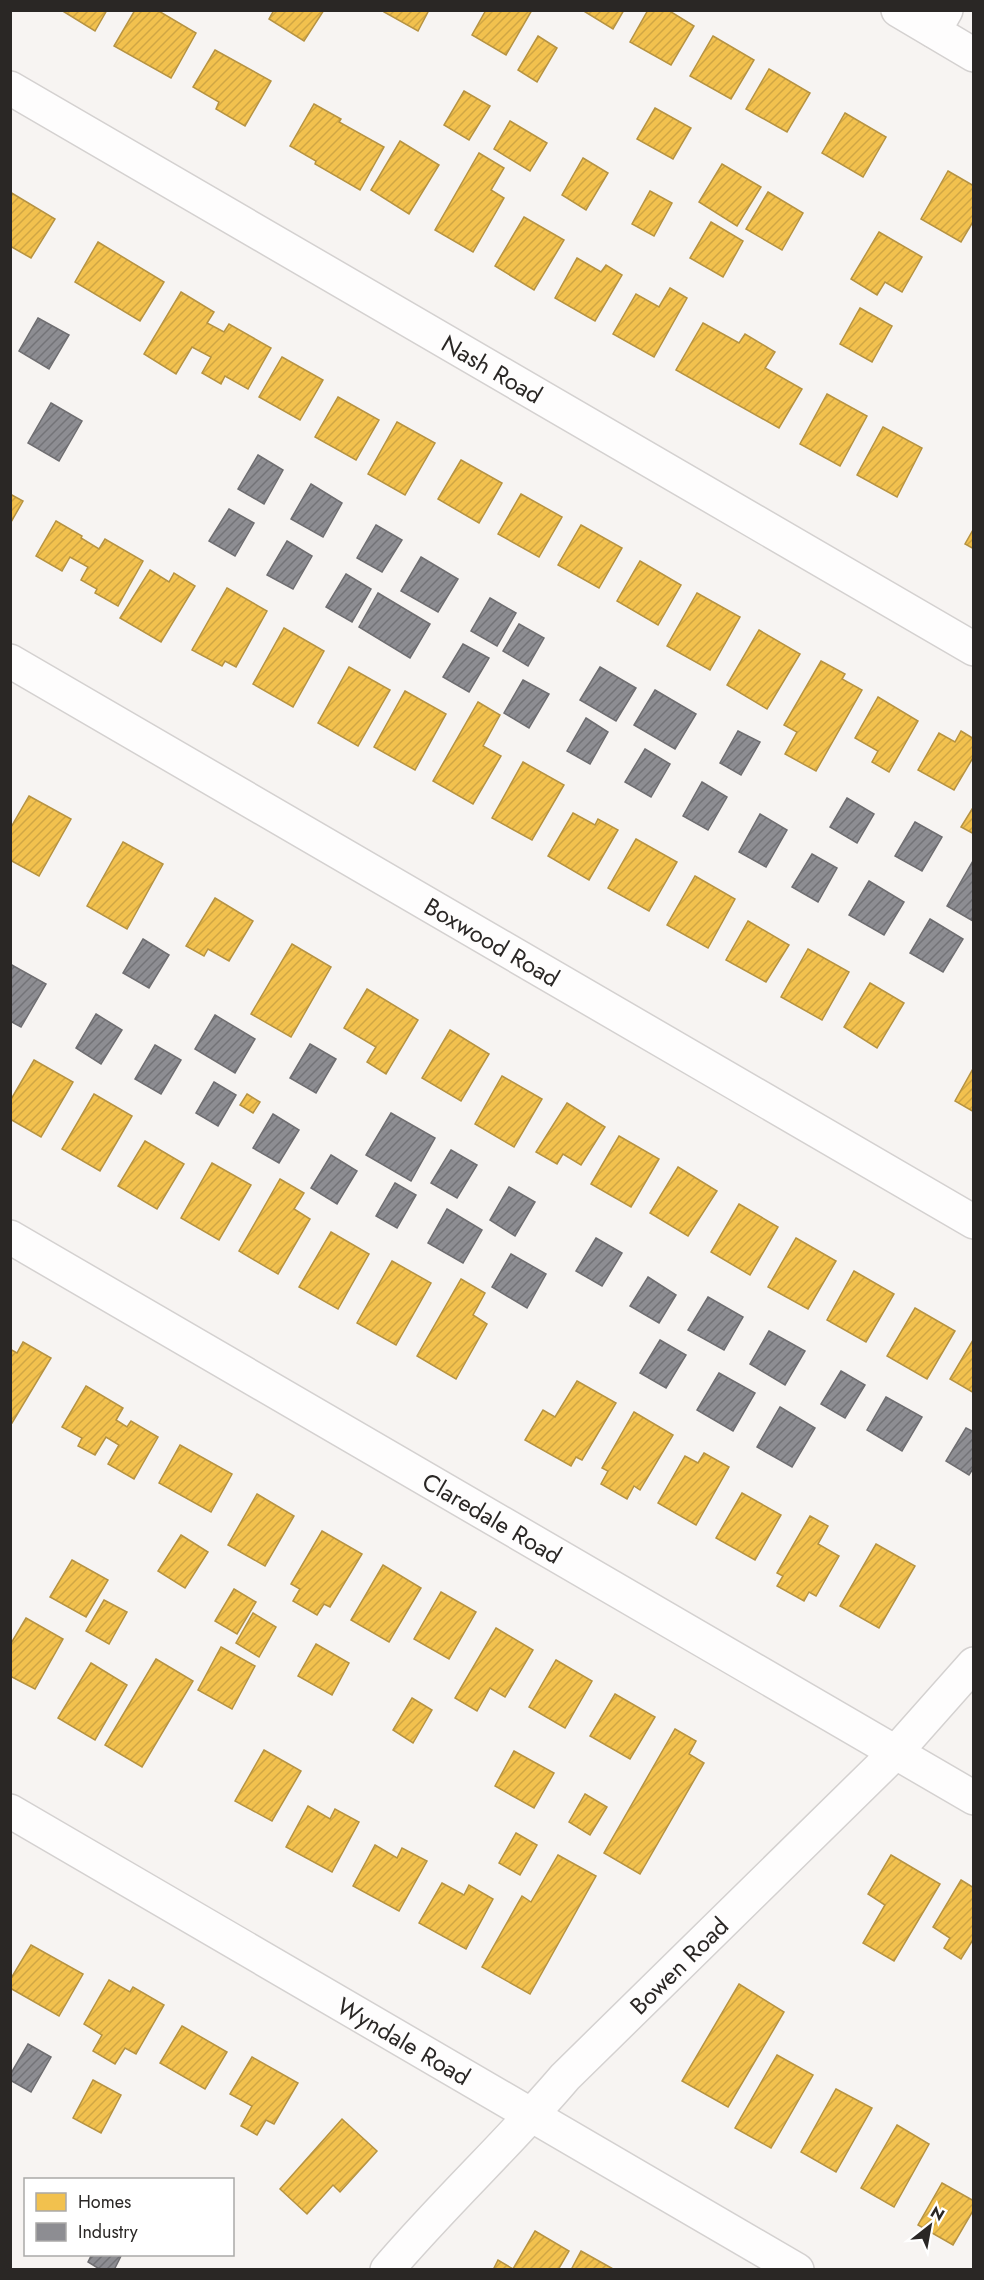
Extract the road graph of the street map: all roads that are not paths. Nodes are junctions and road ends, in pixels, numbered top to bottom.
1 (898, 10) edge
2 (940, 21) edge
3 (974, 55) edge
4 (10, 88) edge
5 (974, 649) edge
6 (10, 661) edge
7 (974, 1222) edge
8 (10, 1237) edge
9 (974, 1664) edge
10 (895, 1753) junction
11 (974, 1798) edge
12 (10, 1811) edge
13 (532, 2116) junction
14 (387, 2270) edge
15 (797, 2270) edge

1 - 2 street
2 - 3 street
4 - 5 street, Nash Road
6 - 7 street, Boxwood Road
8 - 10 street, Claredale Road
9 - 10 street, Bowen Road
10 - 11 street, Claredale Road
10 - 13 street, Bowen Road
12 - 13 street, Wyndale Road
13 - 14 street, Bowen Road
13 - 15 street, Wyndale Road

